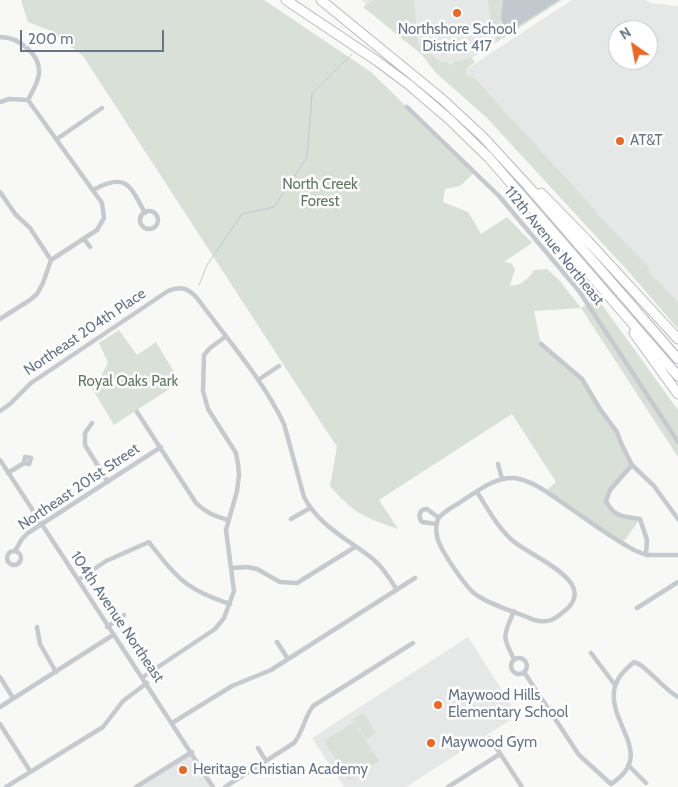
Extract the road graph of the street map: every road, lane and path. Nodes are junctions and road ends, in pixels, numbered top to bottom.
1 (286, 0) edge
2 (293, 0) edge
3 (320, 0) edge
4 (328, 0) edge
5 (0, 37) edge
6 (28, 100) junction
7 (0, 102) edge
8 (407, 107) dead end
9 (102, 108) dead end
10 (57, 139) junction
11 (532, 184) junction
12 (93, 190) junction
13 (0, 192) edge
14 (145, 213) dead end
15 (84, 239) junction
16 (90, 247) dead end
17 (51, 260) junction
18 (614, 301) junction
19 (0, 319) edge
20 (226, 337) junction
21 (678, 339) edge
22 (541, 344) dead end
23 (678, 352) edge
24 (678, 359) edge
25 (279, 366) dead end
26 (678, 370) edge
27 (678, 376) edge
28 (258, 380) junction
29 (678, 394) edge
30 (0, 411) edge
31 (137, 412) dead end
32 (92, 423) dead end
33 (678, 442) edge
34 (161, 447) junction
35 (0, 460) edge
36 (24, 462) dead end
37 (498, 464) dead end
38 (632, 464) junction
39 (8, 473) junction
40 (502, 479) junction
41 (108, 482) junction
42 (477, 492) junction
43 (310, 508) junction
44 (291, 519) dead end
45 (228, 520) junction
46 (678, 520) edge
47 (438, 521) junction
48 (41, 525) junction
49 (355, 547) junction
50 (15, 551) dead end
51 (646, 554) junction
52 (678, 555) edge
53 (232, 568) junction
54 (415, 578) dead end
55 (78, 580) junction
56 (678, 582) edge
57 (397, 590) junction
58 (230, 604) junction
59 (637, 608) dead end
60 (514, 611) junction
61 (124, 615) dead end
62 (37, 627) dead end
63 (108, 627) junction
64 (113, 635) junction
65 (277, 642) dead end
66 (413, 644) dead end
67 (591, 653) dead end
68 (288, 659) junction
69 (514, 659) junction
70 (56, 672) junction
71 (524, 672) junction
72 (0, 677) edge
73 (143, 677) junction
74 (146, 683) junction
75 (615, 685) junction
76 (678, 697) edge
77 (13, 698) junction
78 (0, 707) edge
79 (172, 723) junction
80 (0, 724) edge
81 (490, 738) dead end
82 (258, 748) dead end
83 (192, 752) junction
84 (500, 754) junction
85 (266, 761) junction
86 (628, 765) junction
87 (30, 771) junction
88 (646, 783) dead end
89 (6, 787) edge
90 (136, 787) edge
91 (213, 787) edge
92 (225, 787) edge
93 (448, 787) edge
94 (522, 787) edge

1 - 18 highway
2 - 26 highway
3 - 24 highway
4 - 11 highway
5 - 6 street
6 - 7 street
6 - 10 street
8 - 33 street, 112th Avenue Northeast
9 - 10 street
10 - 12 street
11 - 21 highway
11 - 23 highway
12 - 14 street
12 - 15 street
13 - 17 street
15 - 16 street
15 - 17 street
17 - 19 street
18 - 27 highway
18 - 29 highway
20 - 28 street
20 - 30 street, Northeast 204th Place
20 - 45 street
22 - 38 street
25 - 28 street
28 - 43 street
31 - 34 street
32 - 41 street
34 - 41 street, Northeast 201st Street
34 - 45 street
35 - 39 street, 104th Avenue Northeast
36 - 39 street
37 - 40 street
38 - 46 street
38 - 51 street
39 - 48 street, 104th Avenue Northeast
40 - 42 street
40 - 51 street
41 - 48 street, Northeast 201st Street
42 - 47 street
42 - 60 street
43 - 44 street
43 - 49 street
45 - 53 street
47 - 47 street
47 - 60 street
48 - 50 street, Northeast 201st Street
48 - 55 street, 104th Avenue Northeast
49 - 53 street
49 - 57 street
51 - 52 street
53 - 58 street
54 - 57 street
55 - 58 street
55 - 63 street, 104th Avenue Northeast
56 - 59 street
57 - 68 street
58 - 73 street
60 - 69 street
61 - 63 street
62 - 70 street
63 - 64 street, 104th Avenue Northeast
64 - 70 street
64 - 73 street, 104th Avenue Northeast
65 - 68 street
66 - 85 street
67 - 75 street
68 - 79 street
69 - 71 street
69 - 71 street
70 - 77 street
71 - 86 street
72 - 77 street
73 - 74 street, 104th Avenue Northeast
74 - 79 street, 104th Avenue Northeast
74 - 87 street
75 - 76 street
75 - 86 street
77 - 78 street
79 - 83 street, 104th Avenue Northeast
80 - 87 street
81 - 84 street
82 - 85 street
83 - 90 street
83 - 91 street, 104th Avenue Northeast
84 - 93 street
84 - 94 street
85 - 92 street
86 - 88 street
87 - 89 street

